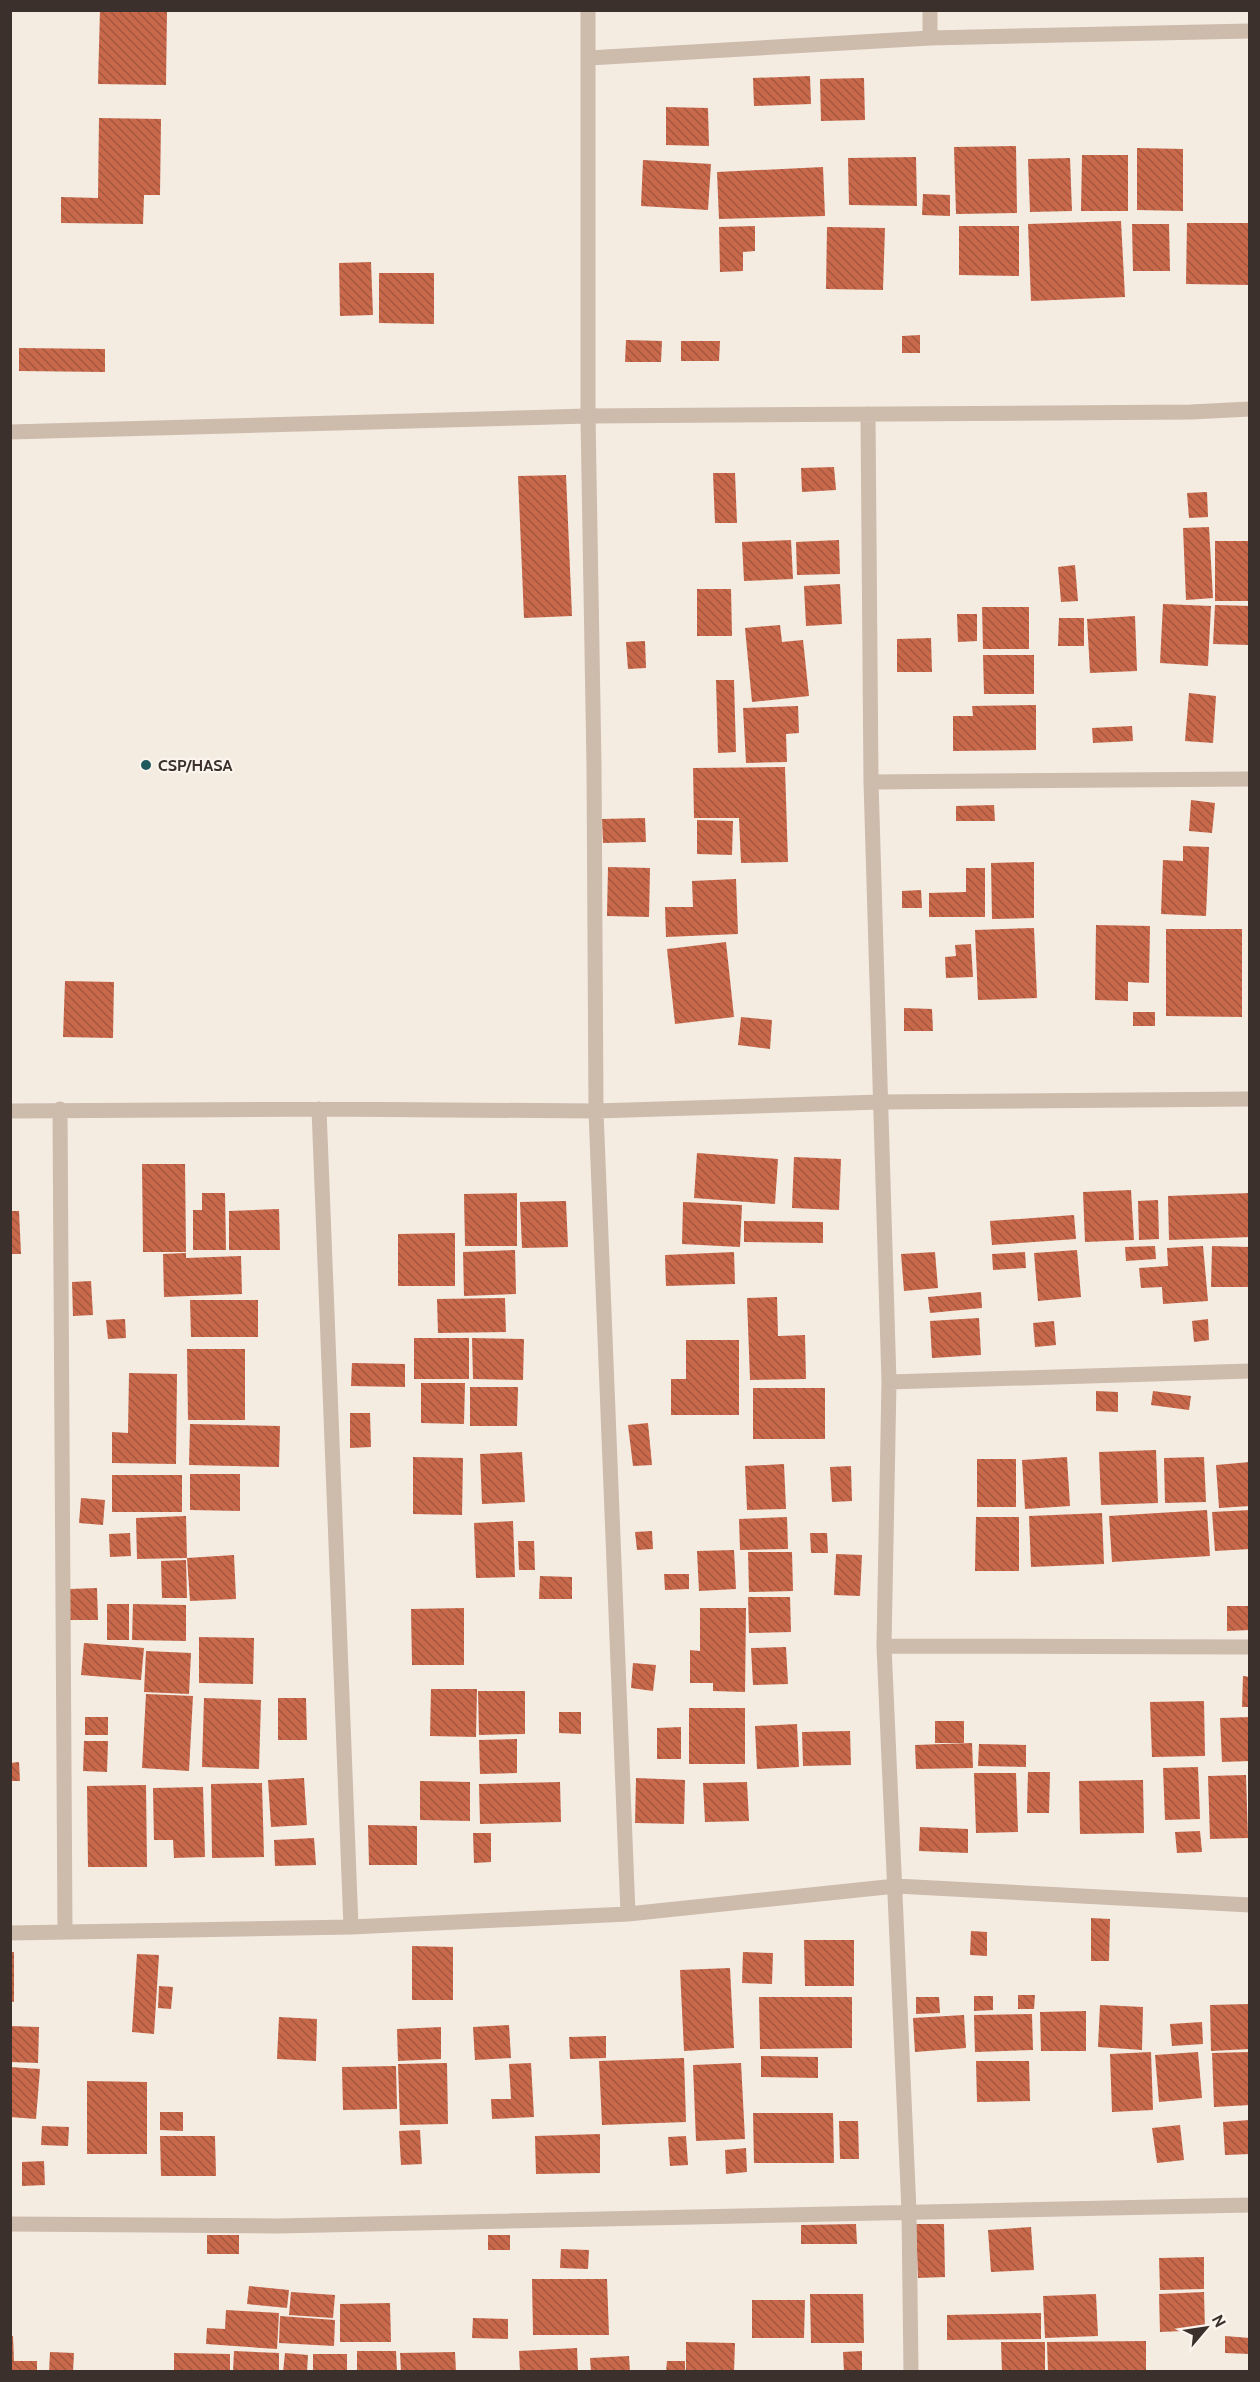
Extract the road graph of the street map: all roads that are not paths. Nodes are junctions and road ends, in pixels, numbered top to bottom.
1 (588, 10) edge
2 (930, 10) edge
3 (1250, 31) edge
4 (930, 38) junction
5 (589, 58) junction
6 (1250, 409) edge
7 (868, 414) junction
8 (588, 416) junction
9 (10, 432) edge
10 (1250, 780) edge
11 (872, 782) junction
12 (1250, 1099) edge
13 (880, 1102) junction
14 (60, 1109) junction
15 (319, 1109) junction
16 (10, 1111) edge
17 (596, 1111) junction
18 (1250, 1371) edge
19 (890, 1382) junction
20 (884, 1646) junction
21 (1250, 1647) edge
22 (896, 1886) junction
23 (1250, 1905) edge
24 (628, 1914) junction
25 (351, 1927) junction
26 (65, 1932) junction
27 (10, 1934) edge
28 (1250, 2205) edge
29 (909, 2211) junction
30 (10, 2224) edge
31 (911, 2372) edge

1 - 5 street
2 - 4 street
3 - 4 street
4 - 5 street
5 - 8 street
6 - 7 street
7 - 8 street
7 - 11 street
8 - 9 street
8 - 17 street
10 - 11 street
11 - 13 street
12 - 13 street
13 - 17 street
13 - 19 street
14 - 15 street
14 - 16 street
14 - 26 street
15 - 17 street
15 - 25 street
17 - 24 street
18 - 19 street
19 - 20 street
20 - 21 street
20 - 22 street
22 - 23 street
22 - 24 street
22 - 29 street
24 - 25 street
25 - 26 street
26 - 27 street
28 - 29 street
29 - 30 street
29 - 31 street

